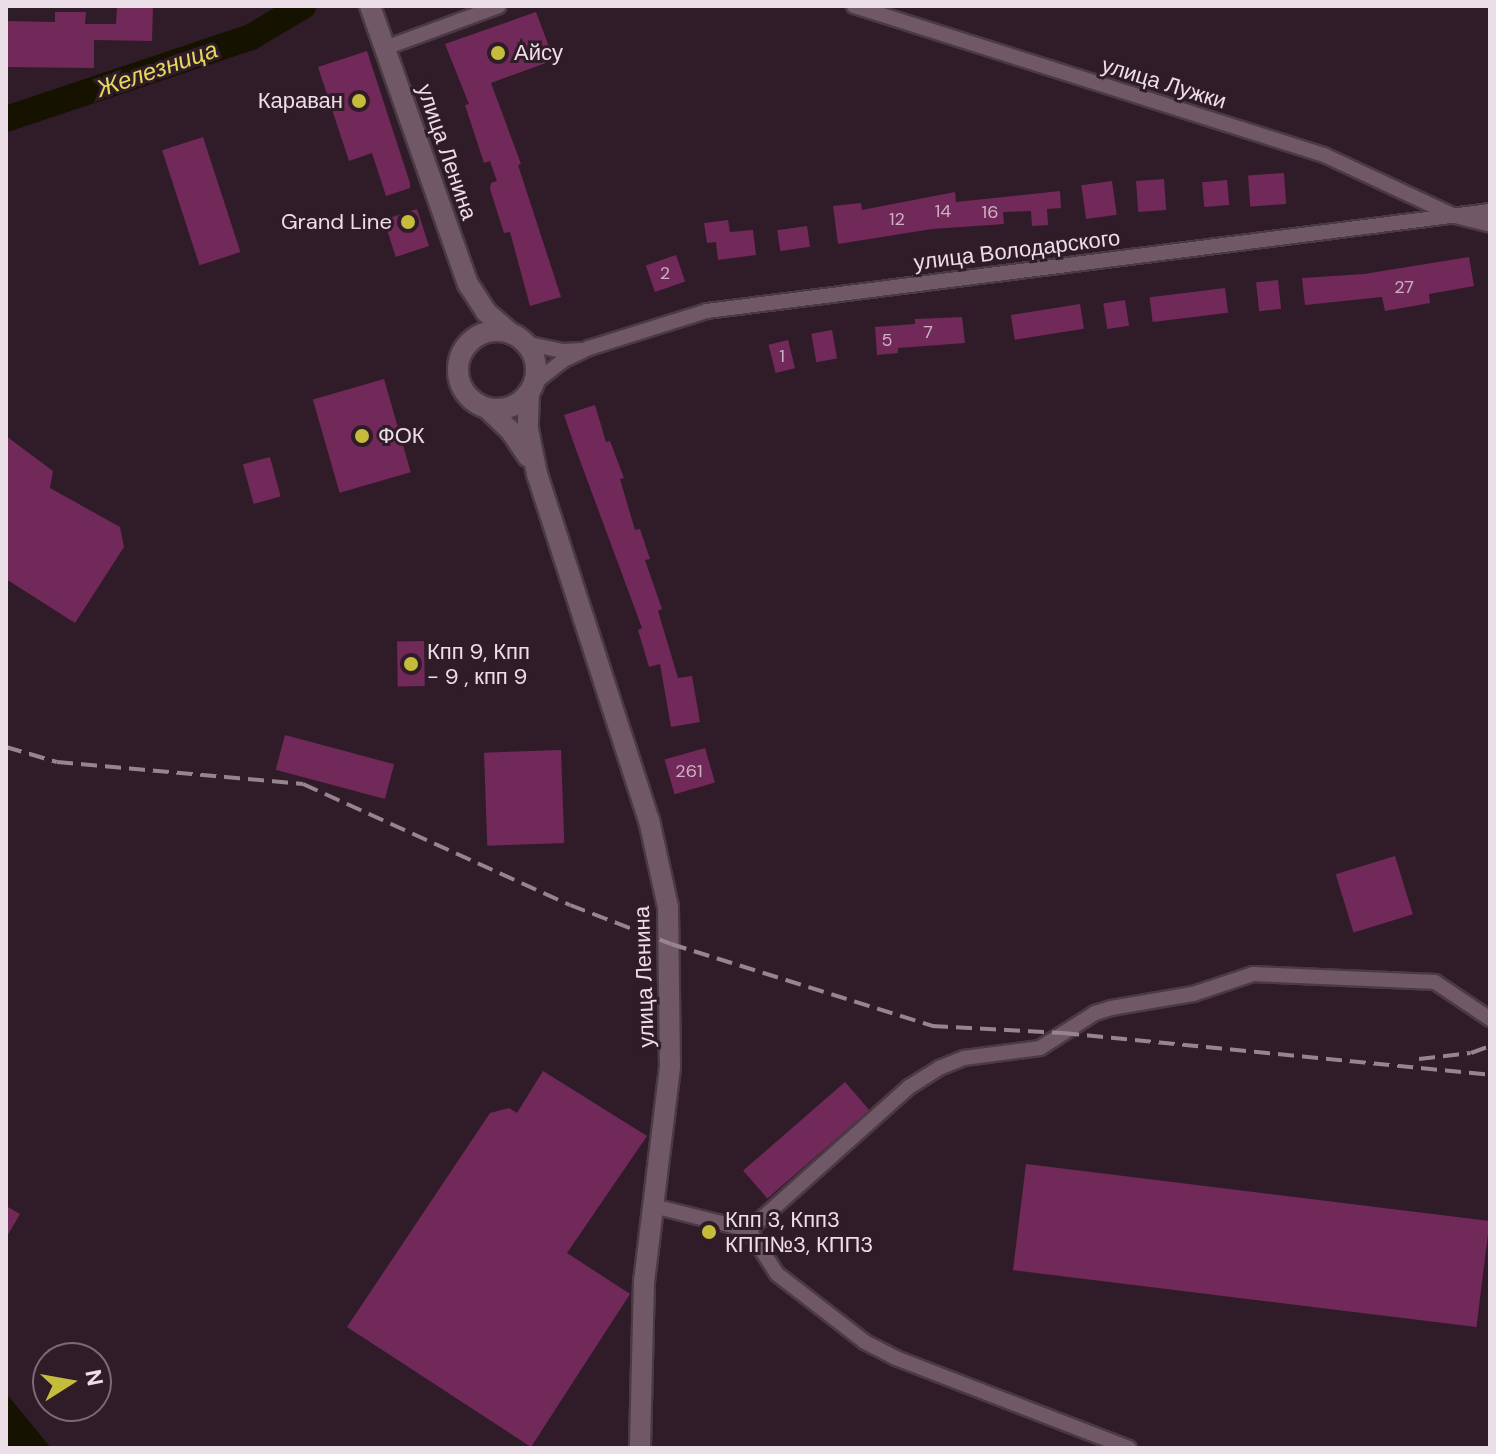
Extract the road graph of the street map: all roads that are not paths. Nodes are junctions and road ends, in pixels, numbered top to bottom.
1 (370, 6) edge
2 (499, 6) edge
3 (854, 6) edge
4 (385, 48) junction
5 (1490, 211) edge
6 (1455, 216) junction
7 (1490, 225) edge
8 (472, 293) junction
9 (518, 338) junction
10 (465, 347) junction
11 (589, 348) junction
12 (531, 388) junction
13 (488, 409) junction
14 (537, 474) junction
15 (1490, 1019) edge
16 (653, 1206) junction
17 (749, 1230) junction
18 (640, 1448) edge
19 (1129, 1448) edge

1 - 4 street, улица Ленина
2 - 4 street
3 - 6 street, улица Лужки
4 - 8 street, улица Ленина
5 - 6 street, улица Володарского
6 - 7 street
6 - 11 street, улица Володарского
8 - 9 street
8 - 10 street
9 - 10 street
9 - 11 street
9 - 12 street
10 - 13 street
11 - 12 street
12 - 13 street
12 - 14 street
13 - 14 street
14 - 16 street, улица Ленина
15 - 17 street
16 - 17 street
16 - 18 street, улица Ленина
17 - 19 street

